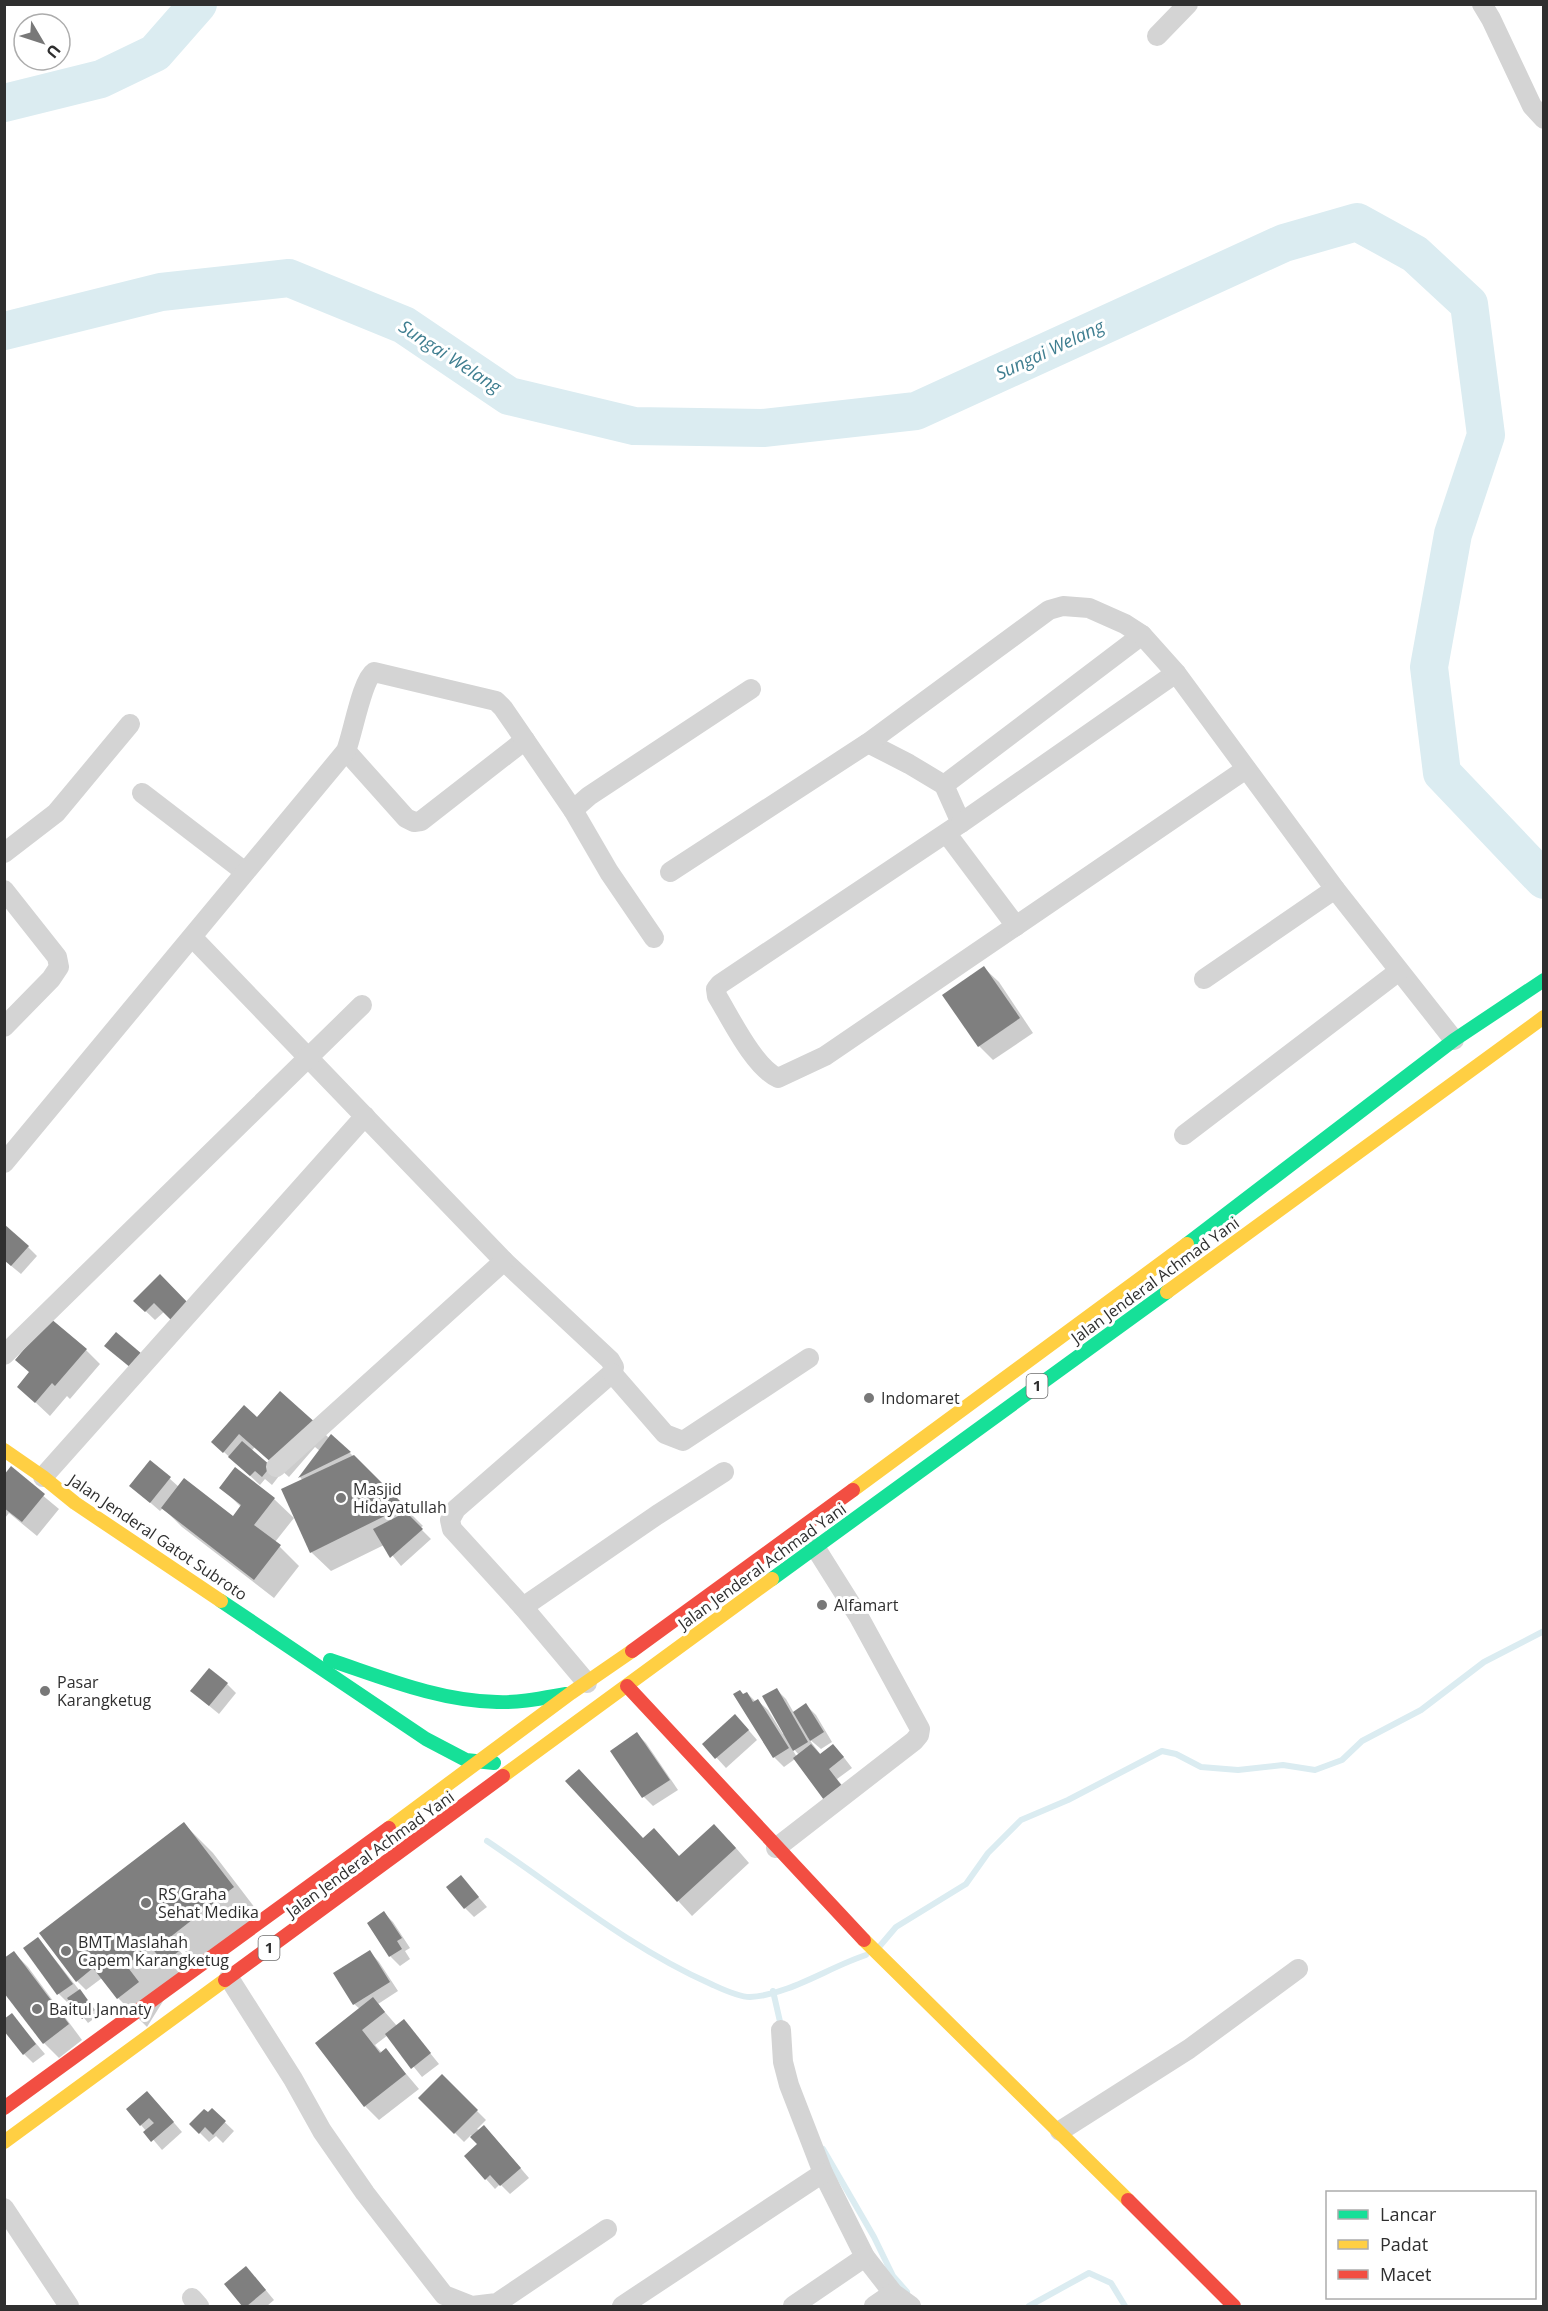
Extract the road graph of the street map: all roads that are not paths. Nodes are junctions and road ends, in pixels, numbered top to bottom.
1 (1188, 4) edge
2 (1482, 4) edge
3 (1157, 36) dead end
4 (1544, 119) edge
5 (1142, 635) junction
6 (1176, 673) junction
7 (752, 689) dead end
8 (129, 724) dead end
9 (525, 740) junction
10 (868, 743) junction
11 (346, 751) junction
12 (1246, 769) junction
13 (944, 785) junction
14 (142, 793) dead end
15 (573, 810) junction
16 (954, 829) junction
17 (4, 853) edge
18 (670, 872) dead end
19 (245, 873) junction
20 (1335, 889) junction
21 (4, 890) edge
22 (1016, 926) junction
23 (192, 938) junction
24 (654, 938) dead end
25 (1399, 971) junction
26 (1204, 979) dead end
27 (1544, 980) edge
28 (363, 1005) dead end
29 (1542, 1018) edge
30 (4, 1027) edge
31 (1454, 1040) junction
32 (309, 1059) junction
33 (365, 1116) junction
34 (1184, 1135) dead end
35 (4, 1163) edge
36 (504, 1261) junction
37 (4, 1355) edge
38 (809, 1358) dead end
39 (612, 1373) junction
40 (4, 1450) edge
41 (276, 1467) dead end
42 (724, 1472) dead end
43 (43, 1477) junction
44 (815, 1547) junction
45 (524, 1607) junction
46 (294, 1649) junction
47 (627, 1686) junction
48 (579, 1688) junction
49 (534, 1754) junction
50 (478, 1764) junction
51 (776, 1848) junction
52 (1298, 1969) dead end
53 (229, 1978) junction
54 (781, 2030) dead end
55 (4, 2108) edge
56 (1060, 2131) junction
57 (4, 2142) edge
58 (823, 2173) junction
59 (4, 2208) edge
60 (608, 2229) dead end
61 (865, 2257) junction
62 (893, 2293) junction
63 (69, 2307) edge
64 (622, 2307) edge
65 (793, 2307) edge
66 (874, 2307) edge
67 (910, 2307) edge
68 (1234, 2307) edge

1 - 3 street
2 - 4 street
5 - 6 street
5 - 10 street
5 - 13 street
6 - 12 street
6 - 16 street
7 - 15 street
8 - 17 street
9 - 11 street
9 - 11 street
9 - 15 street
10 - 13 street
10 - 18 street
11 - 19 street
12 - 20 street
12 - 22 street
13 - 16 street
14 - 19 street
15 - 24 street
16 - 22 street
16 - 22 street
19 - 23 street
20 - 25 street
20 - 26 street
21 - 30 street
23 - 32 street
23 - 35 street
25 - 31 street
25 - 34 street
27 - 31 main road, Jalan Jenderal Achmad Yani / 1
28 - 32 street
29 - 44 main road, Jalan Jenderal Achmad Yani / 1
31 - 48 main road, Jalan Jenderal Achmad Yani / 1
32 - 33 street
32 - 37 street
33 - 36 street
33 - 43 street
36 - 39 street
36 - 41 street
38 - 39 street
39 - 45 street
40 - 43 main road, Jalan Jenderal Gatot Subroto
42 - 45 street
43 - 46 main road, Jalan Jenderal Gatot Subroto
44 - 47 main road, Jalan Jenderal Achmad Yani / 1
44 - 51 street
45 - 48 street
46 - 48 main road, Jalan Jenderal Gatot Subroto
46 - 50 main road, Jalan Jenderal Gatot Subroto
47 - 49 main road, Jalan Jenderal Achmad Yani / 1
47 - 51 main road
48 - 50 main road, Jalan Jenderal Achmad Yani / 1
49 - 50 main road
49 - 53 main road, Jalan Jenderal Achmad Yani / 1
50 - 55 main road, Jalan Jenderal Achmad Yani / 1
51 - 56 main road
52 - 56 street
53 - 57 main road, Jalan Jenderal Achmad Yani / 1
53 - 60 street
54 - 58 street
56 - 68 main road
58 - 61 street
58 - 64 street
59 - 63 street
61 - 62 street
61 - 65 street
62 - 66 street
62 - 67 street

